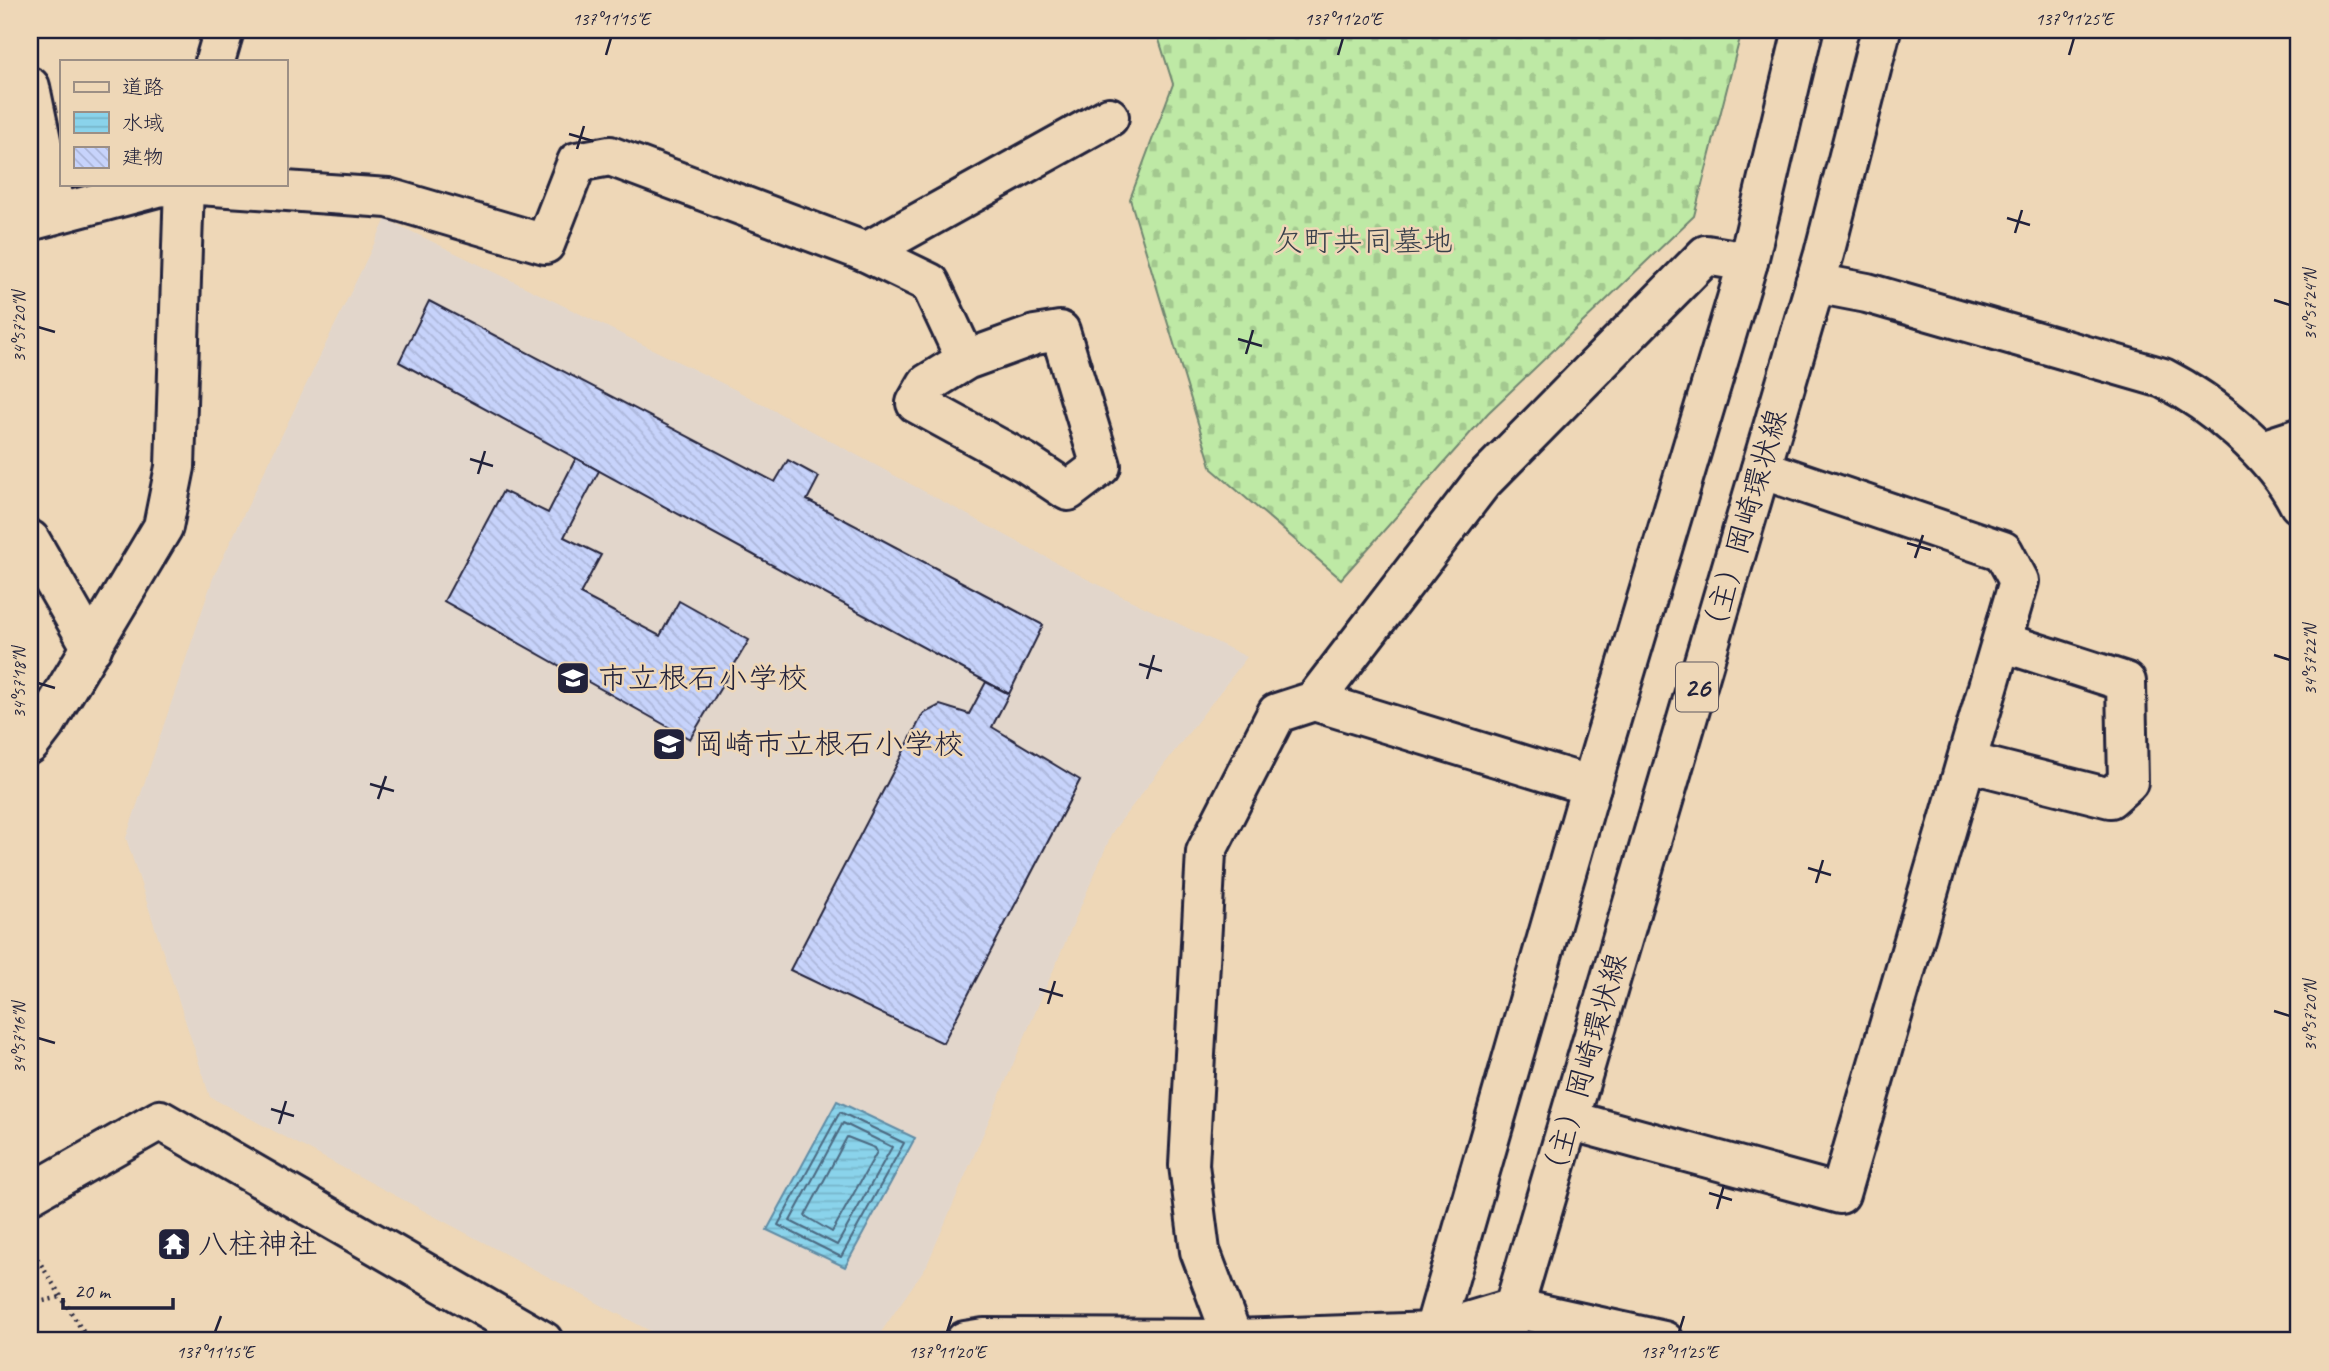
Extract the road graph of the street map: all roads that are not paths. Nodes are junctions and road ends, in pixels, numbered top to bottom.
1 (224, 30) edge
2 (1803, 30) edge
3 (1881, 30) edge
4 (215, 60) edge
5 (30, 87) edge
6 (1109, 117) dead end
7 (175, 186) edge
8 (184, 186) edge
9 (213, 186) edge
10 (43, 216) edge
11 (866, 252) junction
12 (1748, 262) junction
13 (1815, 283) junction
14 (966, 360) junction
15 (2299, 438) edge
16 (2262, 450) junction
17 (1761, 469) junction
18 (2299, 504) edge
19 (30, 540) edge
20 (2001, 642) junction
21 (92, 648) junction
22 (1314, 702) junction
23 (30, 744) edge
24 (1967, 762) junction
25 (1591, 786) junction
26 (1569, 1121) junction
27 (30, 1194) edge
28 (1509, 1324) edge
29 (1438, 1338) edge
30 (1234, 1340) edge
31 (543, 1341) edge
32 (965, 1341) edge
33 (1664, 1341) edge

1 - 4 street
2 - 12 street
3 - 13 street, （主）岡崎環状線 / 26
5 - 10 street
6 - 11 street
7 - 10 street
8 - 21 street
9 - 11 street
11 - 14 street
12 - 22 street
12 - 25 street
13 - 16 street
13 - 17 street, （主）岡崎環状線 / 26
14 - 14 street
15 - 16 street
16 - 18 street
17 - 20 street
17 - 26 street, （主）岡崎環状線 / 26
19 - 21 street
20 - 24 street
20 - 24 street
21 - 23 street
22 - 25 street
22 - 30 street
24 - 26 street
25 - 29 street
26 - 28 street, （主）岡崎環状線 / 26
27 - 31 street
28 - 29 street
28 - 33 street
29 - 30 street
30 - 32 street

